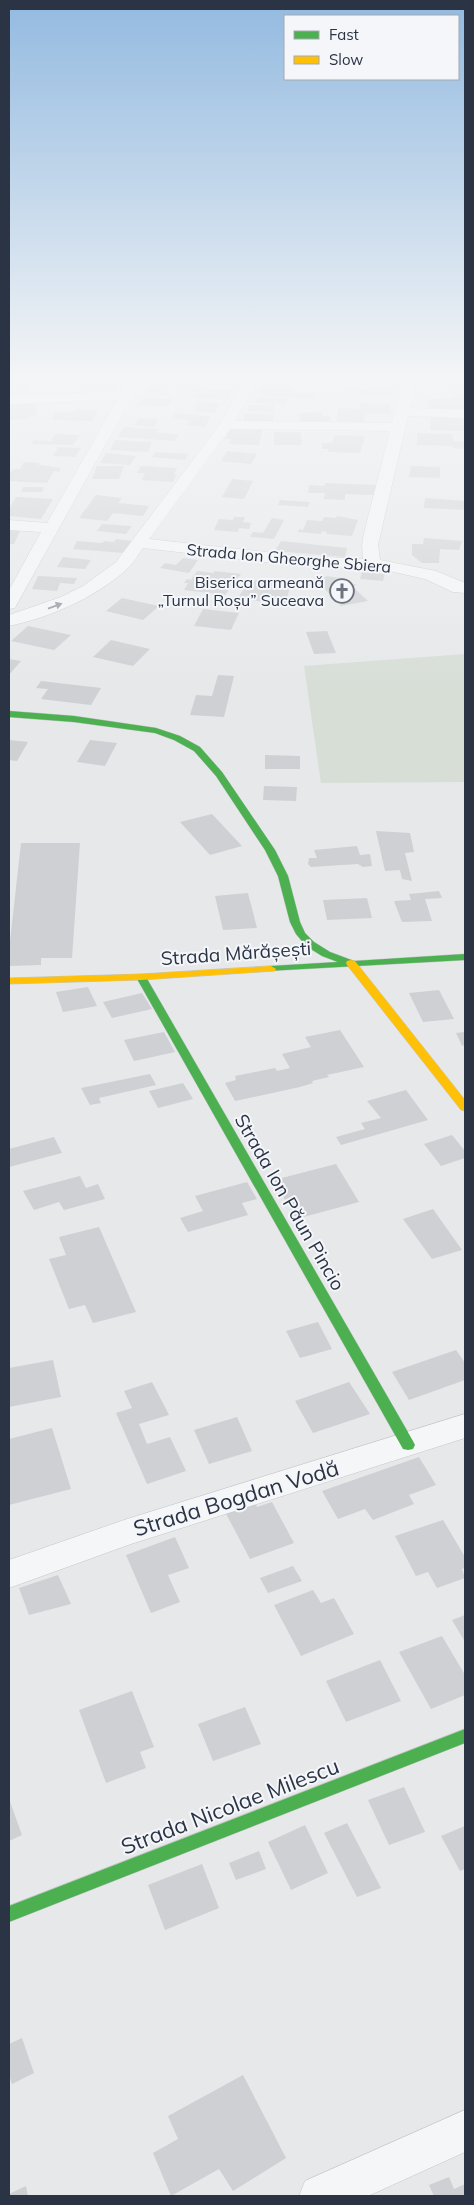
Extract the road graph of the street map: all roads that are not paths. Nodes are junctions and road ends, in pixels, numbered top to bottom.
1 (78, 482) edge
2 (185, 482) edge
3 (385, 482) edge
4 (9, 525) edge
5 (52, 528) junction
6 (140, 543) junction
7 (372, 564) junction
8 (463, 589) edge
9 (9, 604) edge
10 (9, 622) edge
11 (9, 714) edge
12 (465, 957) edge
13 (351, 963) junction
14 (141, 977) junction
15 (9, 981) edge
16 (465, 1107) edge
17 (465, 1426) edge
18 (408, 1445) junction
19 (9, 1574) edge
20 (465, 1736) edge
21 (9, 1914) edge
22 (465, 2131) edge
23 (320, 2196) edge

1 - 5 street
2 - 6 street
3 - 7 street
4 - 5 street
5 - 9 street
6 - 7 street, Strada Ion Gheorghe Sbiera
10 -> 6 street
7 - 8 street, Strada Ion Gheorghe Sbiera
11 - 13 street
12 - 13 street, Strada Mărășești
13 - 14 street, Strada Mărășești
13 - 16 street
14 - 15 street, Strada Mărășești
14 - 18 street, Strada Ion Păun Pincio
17 - 18 street, Strada Bogdan Vodă
18 - 19 street, Strada Bogdan Vodă
20 - 21 street, Strada Nicolae Milescu
22 - 23 street

